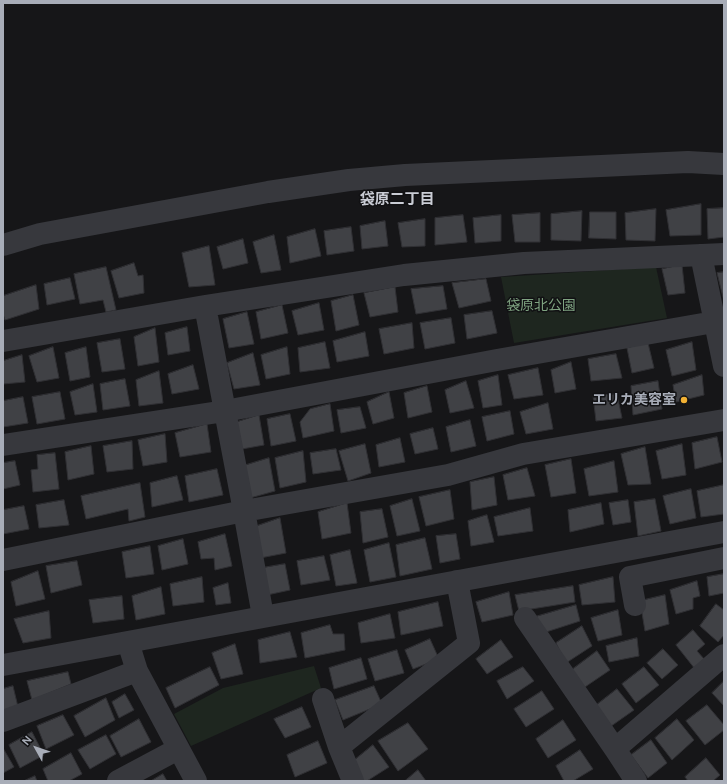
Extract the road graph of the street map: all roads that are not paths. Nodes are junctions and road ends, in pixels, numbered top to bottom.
1 (724, 164) edge
2 (3, 245) edge
3 (724, 254) edge
4 (701, 255) junction
5 (205, 306) junction
6 (714, 322) junction
7 (3, 341) edge
8 (724, 366) edge
9 (225, 410) junction
10 (724, 420) edge
11 (3, 445) edge
12 (244, 511) junction
13 (724, 532) edge
14 (724, 558) edge
15 (3, 560) edge
16 (457, 582) junction
17 (635, 605) dead end
18 (263, 616) junction
19 (525, 618) dead end
20 (128, 642) junction
21 (724, 655) edge
22 (3, 665) edge
23 (137, 670) junction
24 (323, 699) dead end
25 (3, 721) edge
26 (339, 747) junction
27 (178, 748) junction
28 (615, 749) junction
29 (118, 781) edge
30 (196, 781) edge
31 (353, 781) edge
32 (636, 781) edge

1 - 2 street
3 - 4 street
4 - 5 street
4 - 6 street
5 - 7 street
5 - 9 street
6 - 8 street
6 - 9 street
9 - 11 street
9 - 12 street
10 - 12 street
12 - 15 street
12 - 18 street
13 - 16 street
14 - 17 street
16 - 18 street
16 - 26 street
18 - 20 street
19 - 28 street
20 - 22 street
20 - 23 street
21 - 28 street
23 - 25 street
23 - 27 street
24 - 26 street
26 - 31 street
27 - 29 street
27 - 30 street
28 - 32 street

